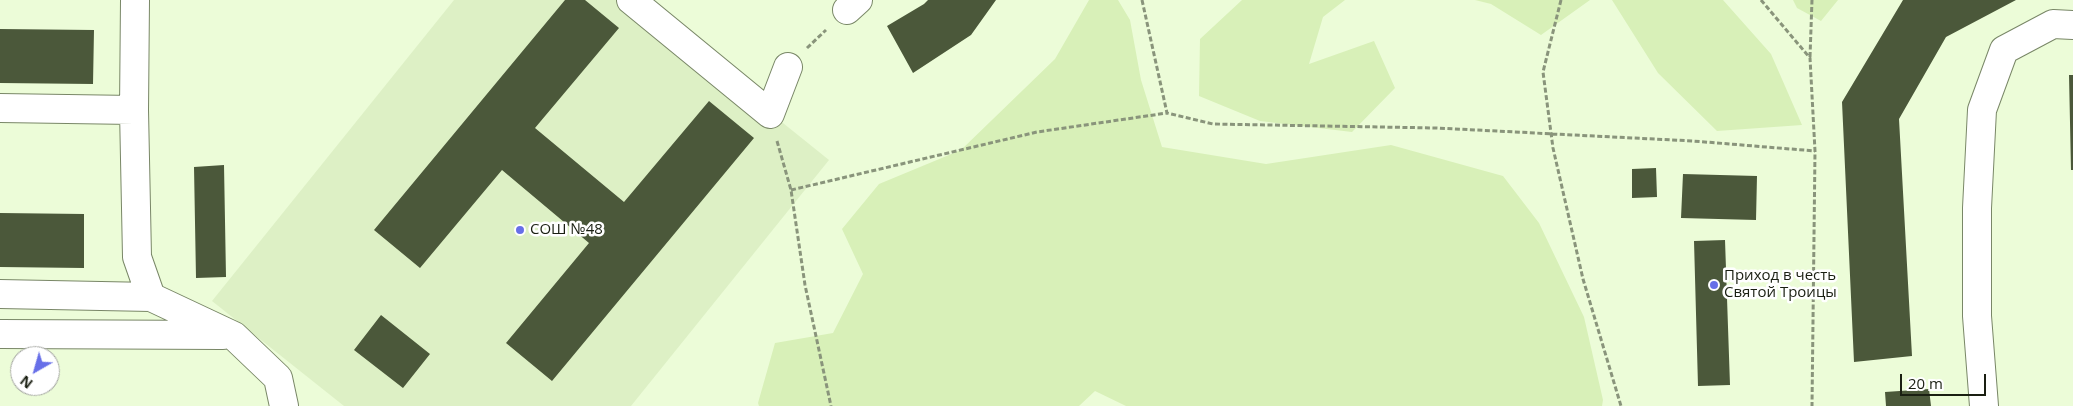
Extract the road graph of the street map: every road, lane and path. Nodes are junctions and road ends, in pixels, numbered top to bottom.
1 (135, 0) edge
2 (631, 0) edge
3 (1142, 0) edge
4 (1561, 0) edge
5 (1761, 0) edge
6 (1812, 0) edge
7 (852, 5) edge
8 (2073, 25) edge
9 (1810, 58) junction
10 (788, 67) joint
11 (0, 108) edge
12 (134, 110) junction
13 (1166, 113) junction
14 (770, 114) junction
15 (1551, 135) junction
16 (1815, 151) junction
17 (791, 190) junction
18 (0, 294) edge
19 (151, 297) junction
20 (0, 334) edge
21 (234, 336) junction
22 (284, 406) edge
23 (831, 406) edge
24 (1621, 406) edge
25 (1812, 406) edge
26 (1984, 406) edge

1 - 12 lane
2 - 14 lane
3 - 13 path
4 - 15 path
5 - 9 path
6 - 9 path
7 - 10 path
8 - 26 lane
9 - 16 path
10 - 14 lane
11 - 12 lane
12 - 19 lane
13 - 15 path
13 - 17 path
14 - 17 path
15 - 16 path
15 - 24 path
16 - 25 path
17 - 23 path
18 - 19 lane
19 - 21 lane
20 - 21 lane
21 - 22 lane

